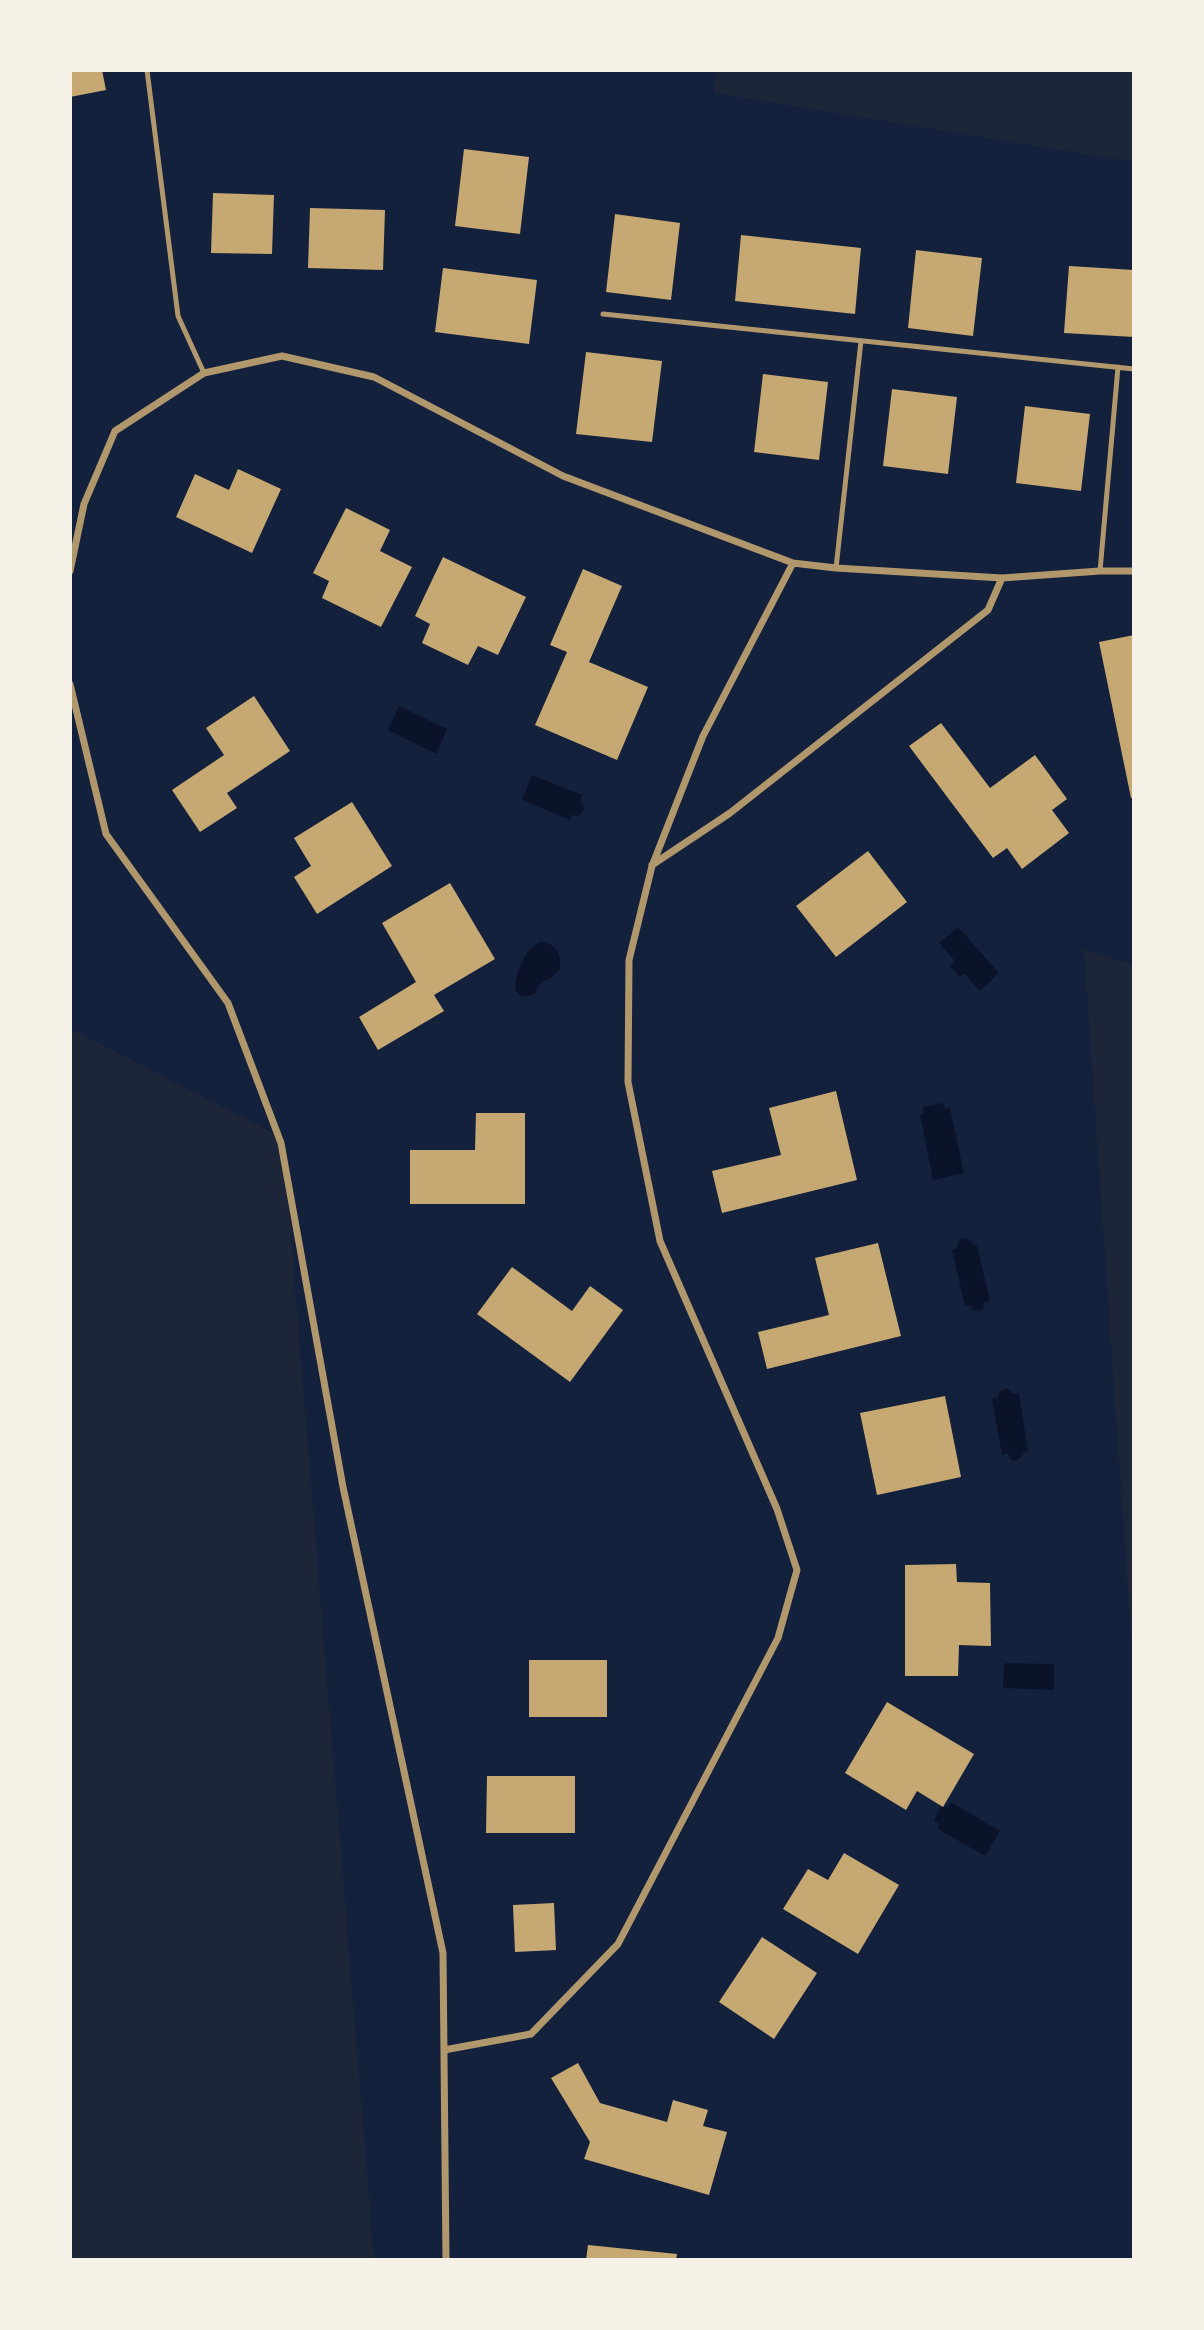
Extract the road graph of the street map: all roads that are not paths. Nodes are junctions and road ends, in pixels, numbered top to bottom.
1 (147, 70) edge
2 (603, 314) dead end
3 (861, 341) junction
4 (1118, 368) junction
5 (1134, 369) edge
6 (204, 373) junction
7 (793, 563) junction
8 (836, 568) junction
9 (70, 571) edge
10 (1100, 571) junction
11 (1134, 571) edge
12 (1002, 578) junction
13 (70, 684) edge
14 (652, 866) junction
15 (444, 2050) junction
16 (446, 2260) edge

1 - 6 lane
2 - 3 lane
3 - 4 lane
3 - 8 lane
4 - 5 lane
4 - 10 lane
6 - 7 street
6 - 9 street
7 - 8 street
7 - 14 street
8 - 12 street
10 - 11 street
10 - 12 street
12 - 14 street
13 - 15 street
14 - 15 street
15 - 16 street

